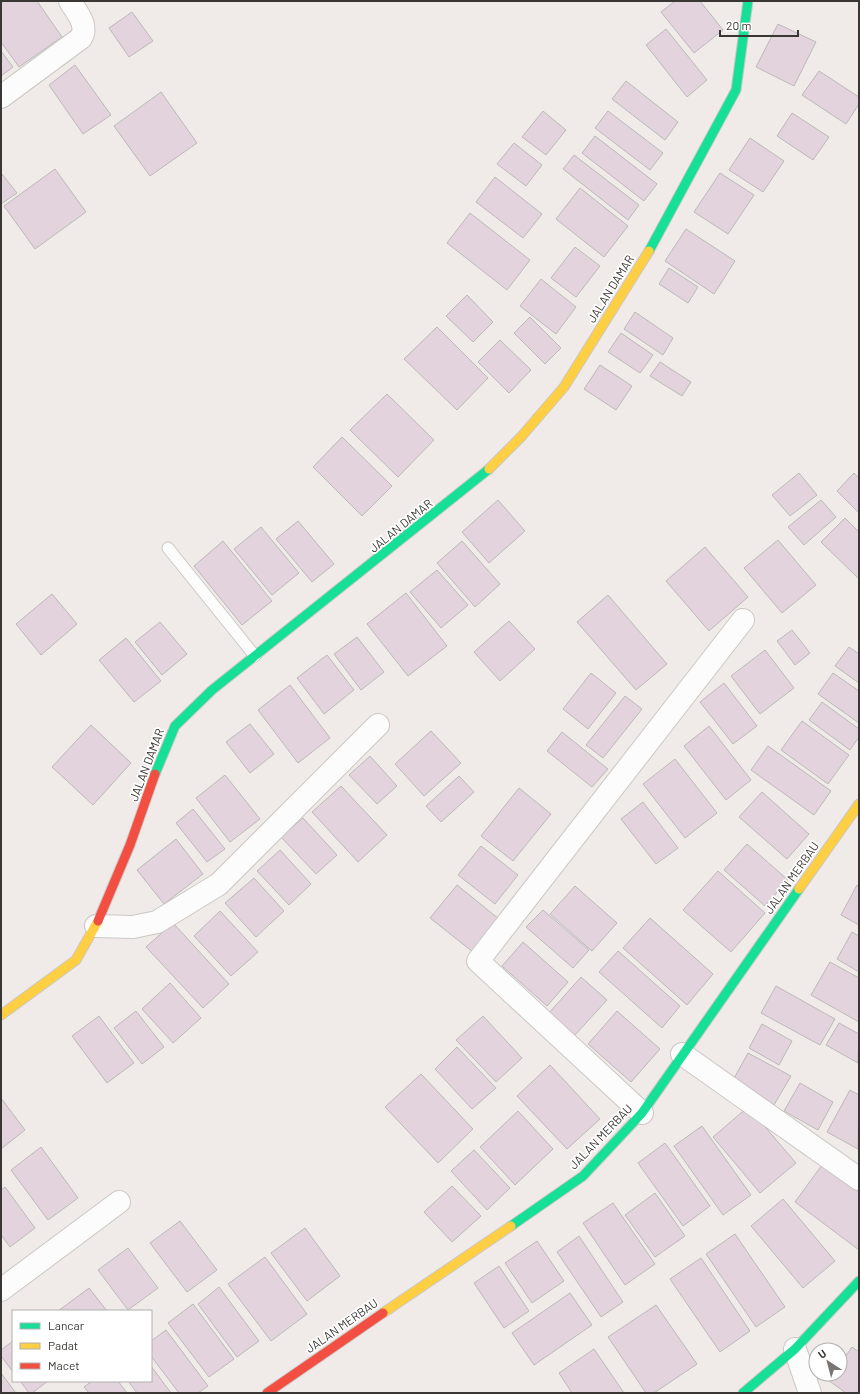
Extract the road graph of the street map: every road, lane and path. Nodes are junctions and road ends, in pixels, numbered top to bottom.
1 (70, 1) edge
2 (748, 1) edge
3 (1, 97) edge
4 (168, 548) dead end
5 (743, 620) dead end
6 (255, 656) junction
7 (378, 725) dead end
8 (859, 804) edge
9 (96, 926) junction
10 (1, 1015) edge
11 (682, 1054) junction
12 (642, 1113) junction
13 (859, 1179) edge
14 (119, 1202) dead end
15 (859, 1281) edge
16 (1, 1290) edge
17 (796, 1349) junction
18 (267, 1393) edge
19 (743, 1393) edge
20 (810, 1393) edge

1 - 3 street
2 - 6 street, JALAN DAMAR
4 - 6 lane
5 - 12 street
6 - 9 street, JALAN DAMAR
7 - 9 street
8 - 11 street, JALAN MERBAU
9 - 10 street, JALAN DAMAR
11 - 12 street, JALAN MERBAU
11 - 13 street
12 - 18 street, JALAN MERBAU
14 - 16 street
15 - 17 street
17 - 19 street
17 - 20 street

